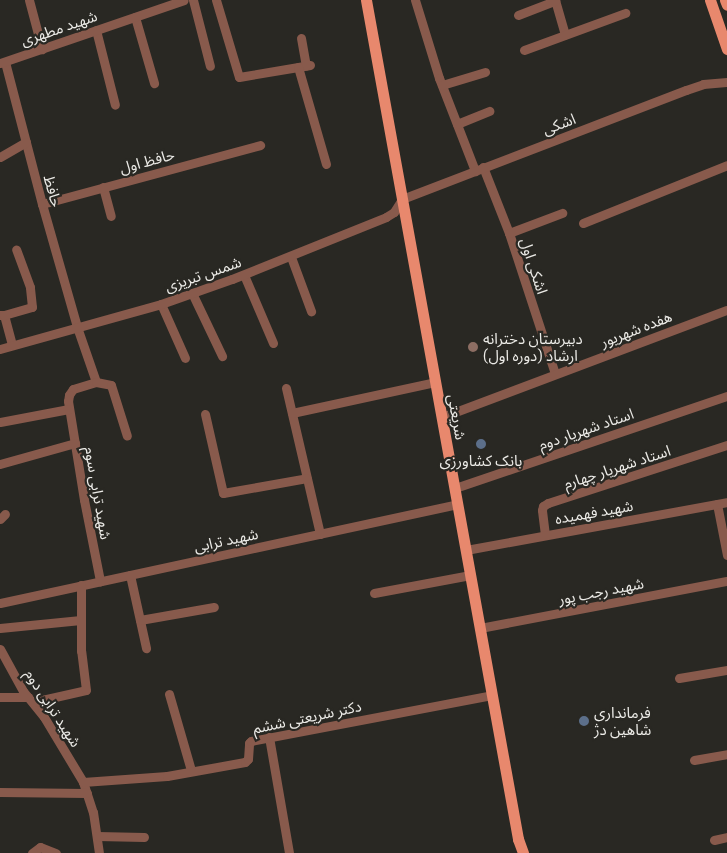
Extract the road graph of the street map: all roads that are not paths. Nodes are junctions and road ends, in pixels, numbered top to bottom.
1 (28, 0) edge
2 (184, 0) edge
3 (193, 0) edge
4 (216, 0) edge
5 (366, 0) edge
6 (416, 0) edge
7 (555, 0) edge
8 (710, 0) edge
9 (726, 0) edge
10 (727, 5) edge
11 (625, 13) dead end
12 (518, 15) dead end
13 (135, 17) junction
14 (96, 30) junction
15 (565, 35) junction
16 (301, 38) dead end
17 (42, 49) junction
18 (727, 49) edge
19 (524, 50) dead end
20 (2, 63) edge
21 (210, 66) dead end
22 (305, 66) junction
23 (485, 72) dead end
24 (727, 82) edge
25 (154, 83) dead end
26 (442, 85) junction
27 (115, 105) dead end
28 (489, 111) dead end
29 (457, 124) junction
30 (26, 142) junction
31 (260, 145) dead end
32 (0, 156) edge
33 (326, 164) dead end
34 (727, 165) edge
35 (479, 169) junction
36 (103, 187) junction
37 (402, 198) junction
38 (42, 204) junction
39 (562, 213) dead end
40 (111, 216) dead end
41 (582, 223) dead end
42 (509, 233) junction
43 (16, 248) dead end
44 (291, 257) junction
45 (244, 275) junction
46 (192, 293) junction
47 (161, 304) junction
48 (311, 310) dead end
49 (727, 310) edge
50 (2, 315) edge
51 (77, 327) junction
52 (273, 343) dead end
53 (12, 345) junction
54 (0, 349) edge
55 (222, 356) dead end
56 (185, 358) dead end
57 (555, 374) junction
58 (96, 382) junction
59 (435, 382) junction
60 (286, 388) dead end
61 (727, 396) edge
62 (69, 409) junction
63 (292, 413) junction
64 (205, 414) dead end
65 (442, 417) junction
66 (0, 422) edge
67 (127, 436) dead end
68 (74, 444) junction
69 (727, 445) edge
70 (0, 464) edge
71 (307, 478) junction
72 (455, 488) junction
73 (727, 502) edge
74 (458, 504) junction
75 (717, 504) junction
76 (320, 534) junction
77 (545, 535) junction
78 (466, 550) junction
79 (727, 555) edge
80 (130, 575) junction
81 (470, 575) junction
82 (100, 581) junction
83 (727, 581) edge
84 (82, 585) junction
85 (374, 593) dead end
86 (0, 603) edge
87 (214, 607) dead end
88 (81, 620) junction
89 (140, 620) junction
90 (0, 628) edge
91 (480, 628) junction
92 (146, 648) dead end
93 (0, 649) edge
94 (727, 670) edge
95 (680, 678) dead end
96 (169, 694) dead end
97 (492, 695) junction
98 (0, 697) edge
99 (31, 700) junction
100 (269, 738) junction
101 (727, 754) edge
102 (694, 760) dead end
103 (192, 770) junction
104 (83, 782) junction
105 (0, 792) edge
106 (86, 793) junction
107 (97, 836) junction
108 (144, 836) dead end
109 (727, 837) edge
110 (518, 839) junction
111 (714, 840) dead end
112 (32, 853) edge
113 (56, 853) edge
114 (99, 853) edge
115 (289, 853) edge
116 (517, 853) edge
117 (523, 853) edge

1 - 17 street
2 - 13 street, شهید مطهری
3 - 21 street
4 - 22 street
5 - 37 main road, شریعتی
6 - 26 street, اشکی اول
7 - 12 street
7 - 15 street
8 - 18 main road
9 - 10 main road
11 - 15 street
13 - 14 street, شهید مطهری
13 - 25 street
14 - 17 street, شهید مطهری
14 - 27 street
15 - 19 street
16 - 22 street
17 - 20 street, شهید مطهری
20 - 30 street, حافظ
22 - 33 street
23 - 26 street
24 - 35 street, اشکی
26 - 29 street, اشکی اول
28 - 29 street
29 - 35 street, اشکی اول
30 - 32 street
30 - 38 street, حافظ
31 - 36 street, حافظ اول
34 - 41 street
35 - 37 street, اشکی
35 - 42 street, اشکی اول
36 - 38 street, حافظ اول
36 - 40 street
37 - 44 street, شمس تبریزی
37 - 59 main road, شریعتی
38 - 51 street, حافظ
39 - 42 street
42 - 57 street, اشکی اول
43 - 50 street
44 - 45 street, شمس تبریزی
44 - 48 street
45 - 46 street, شمس تبریزی
45 - 52 street
46 - 47 street, شمس تبریزی
46 - 55 street
47 - 51 street, شمس تبریزی
47 - 56 street
49 - 57 street, هفده شهریور
50 - 53 street
51 - 53 street, شمس تبریزی
51 - 58 street, حافظ
53 - 54 street, شمس تبریزی
57 - 65 street, هفده شهریور
58 - 62 street
58 - 67 street
59 - 63 street
59 - 65 main road, شریعتی
60 - 63 street
61 - 72 street, استاد شهریار دوم
62 - 66 street
62 - 68 street, شهید ترابی سوم
63 - 71 street
64 - 71 street
65 - 72 main road, شریعتی
68 - 70 street
68 - 82 street, شهید ترابی سوم
69 - 77 street, استاد شهریار چهارم
71 - 76 street
72 - 74 main road, شریعتی
73 - 75 street, شهید فهمیده
74 - 76 street, شهید ترابی
74 - 78 main road, شریعتی
75 - 77 street, شهید فهمیده
75 - 79 street
76 - 80 street, شهید ترابی
77 - 78 street, شهید فهمیده
78 - 81 main road, شریعتی
80 - 82 street, شهید ترابی
80 - 89 street
81 - 85 street
81 - 91 main road, شریعتی
82 - 84 street, شهید ترابی
83 - 91 street, شهید رجب پور
84 - 86 street, شهید ترابی
84 - 88 street
87 - 89 street
88 - 90 street
88 - 99 street
89 - 92 street
91 - 97 main road, شریعتی
93 - 99 street, شهید ترابی دوم
94 - 95 street
96 - 103 street
97 - 100 street, دکتر شریعتی ششم
97 - 110 main road, شریعتی
98 - 99 street
99 - 104 street, شهید ترابی دوم
100 - 103 street, دکتر شریعتی ششم
100 - 115 street
101 - 102 street
103 - 104 street, دکتر شریعتی ششم
104 - 106 street, شهید ترابی دوم
105 - 106 street
106 - 107 street, شهید ترابی دوم
107 - 108 street
107 - 114 street, شهید ترابی دوم
109 - 111 street
110 - 116 main road, شریعتی
110 - 117 main road, شریعتی
112 - 113 street

